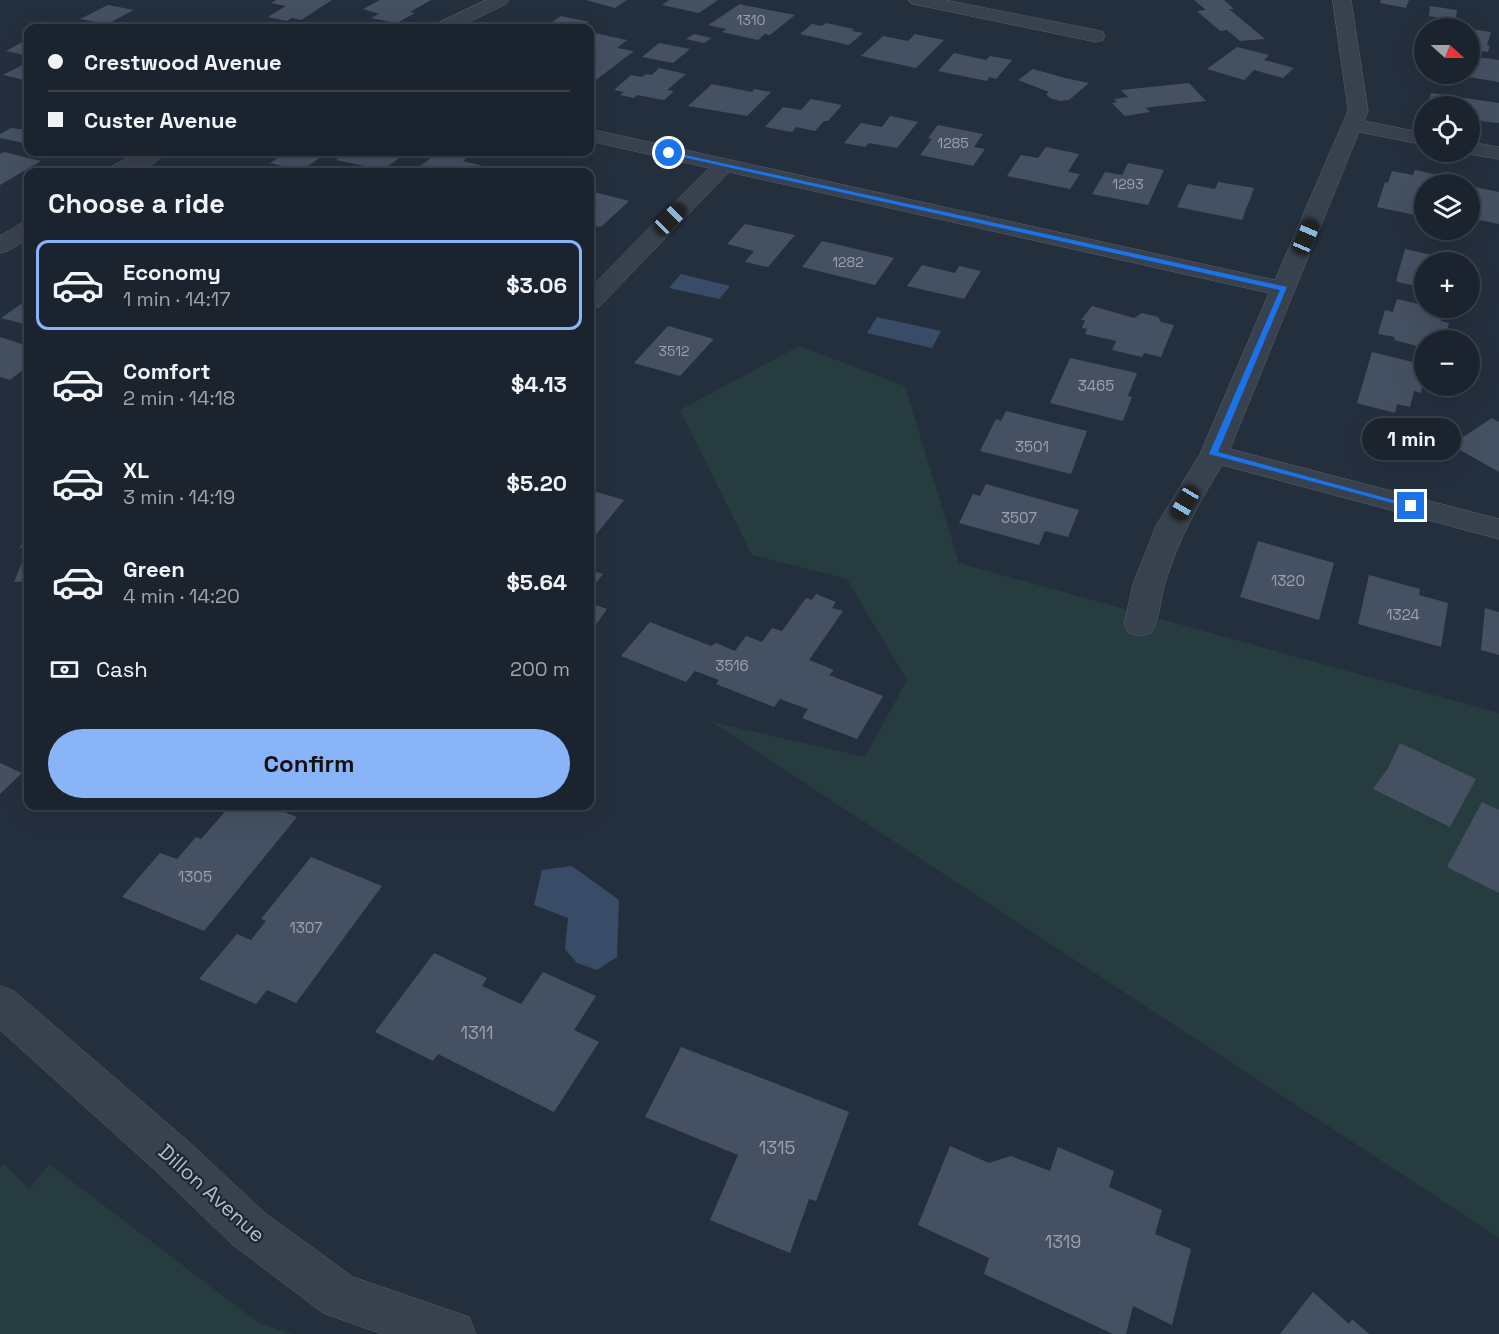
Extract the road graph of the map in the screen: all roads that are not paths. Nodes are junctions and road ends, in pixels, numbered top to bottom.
1 (500, 0) edge
2 (918, 0) edge
3 (1342, 0) edge
4 (451, 24) edge
5 (1096, 36) dead end
6 (1353, 124) junction
7 (594, 136) edge
8 (1414, 137) edge
9 (1480, 149) edge
10 (1499, 153) edge
11 (148, 156) edge
12 (724, 165) junction
13 (126, 168) edge
14 (24, 231) edge
15 (0, 246) edge
16 (1284, 289) junction
17 (594, 298) edge
18 (1214, 454) junction
19 (1499, 529) edge
20 (1140, 625) dead end
21 (0, 1004) edge
22 (453, 1334) edge

1 - 4 street
2 - 5 street
3 - 6 street
6 - 8 street
6 - 16 street
7 - 12 street
9 - 10 street
11 - 13 street
12 - 16 street
12 - 17 street
14 - 15 street
16 - 18 street
18 - 19 street
18 - 20 street
21 - 22 street, Dillon Avenue

